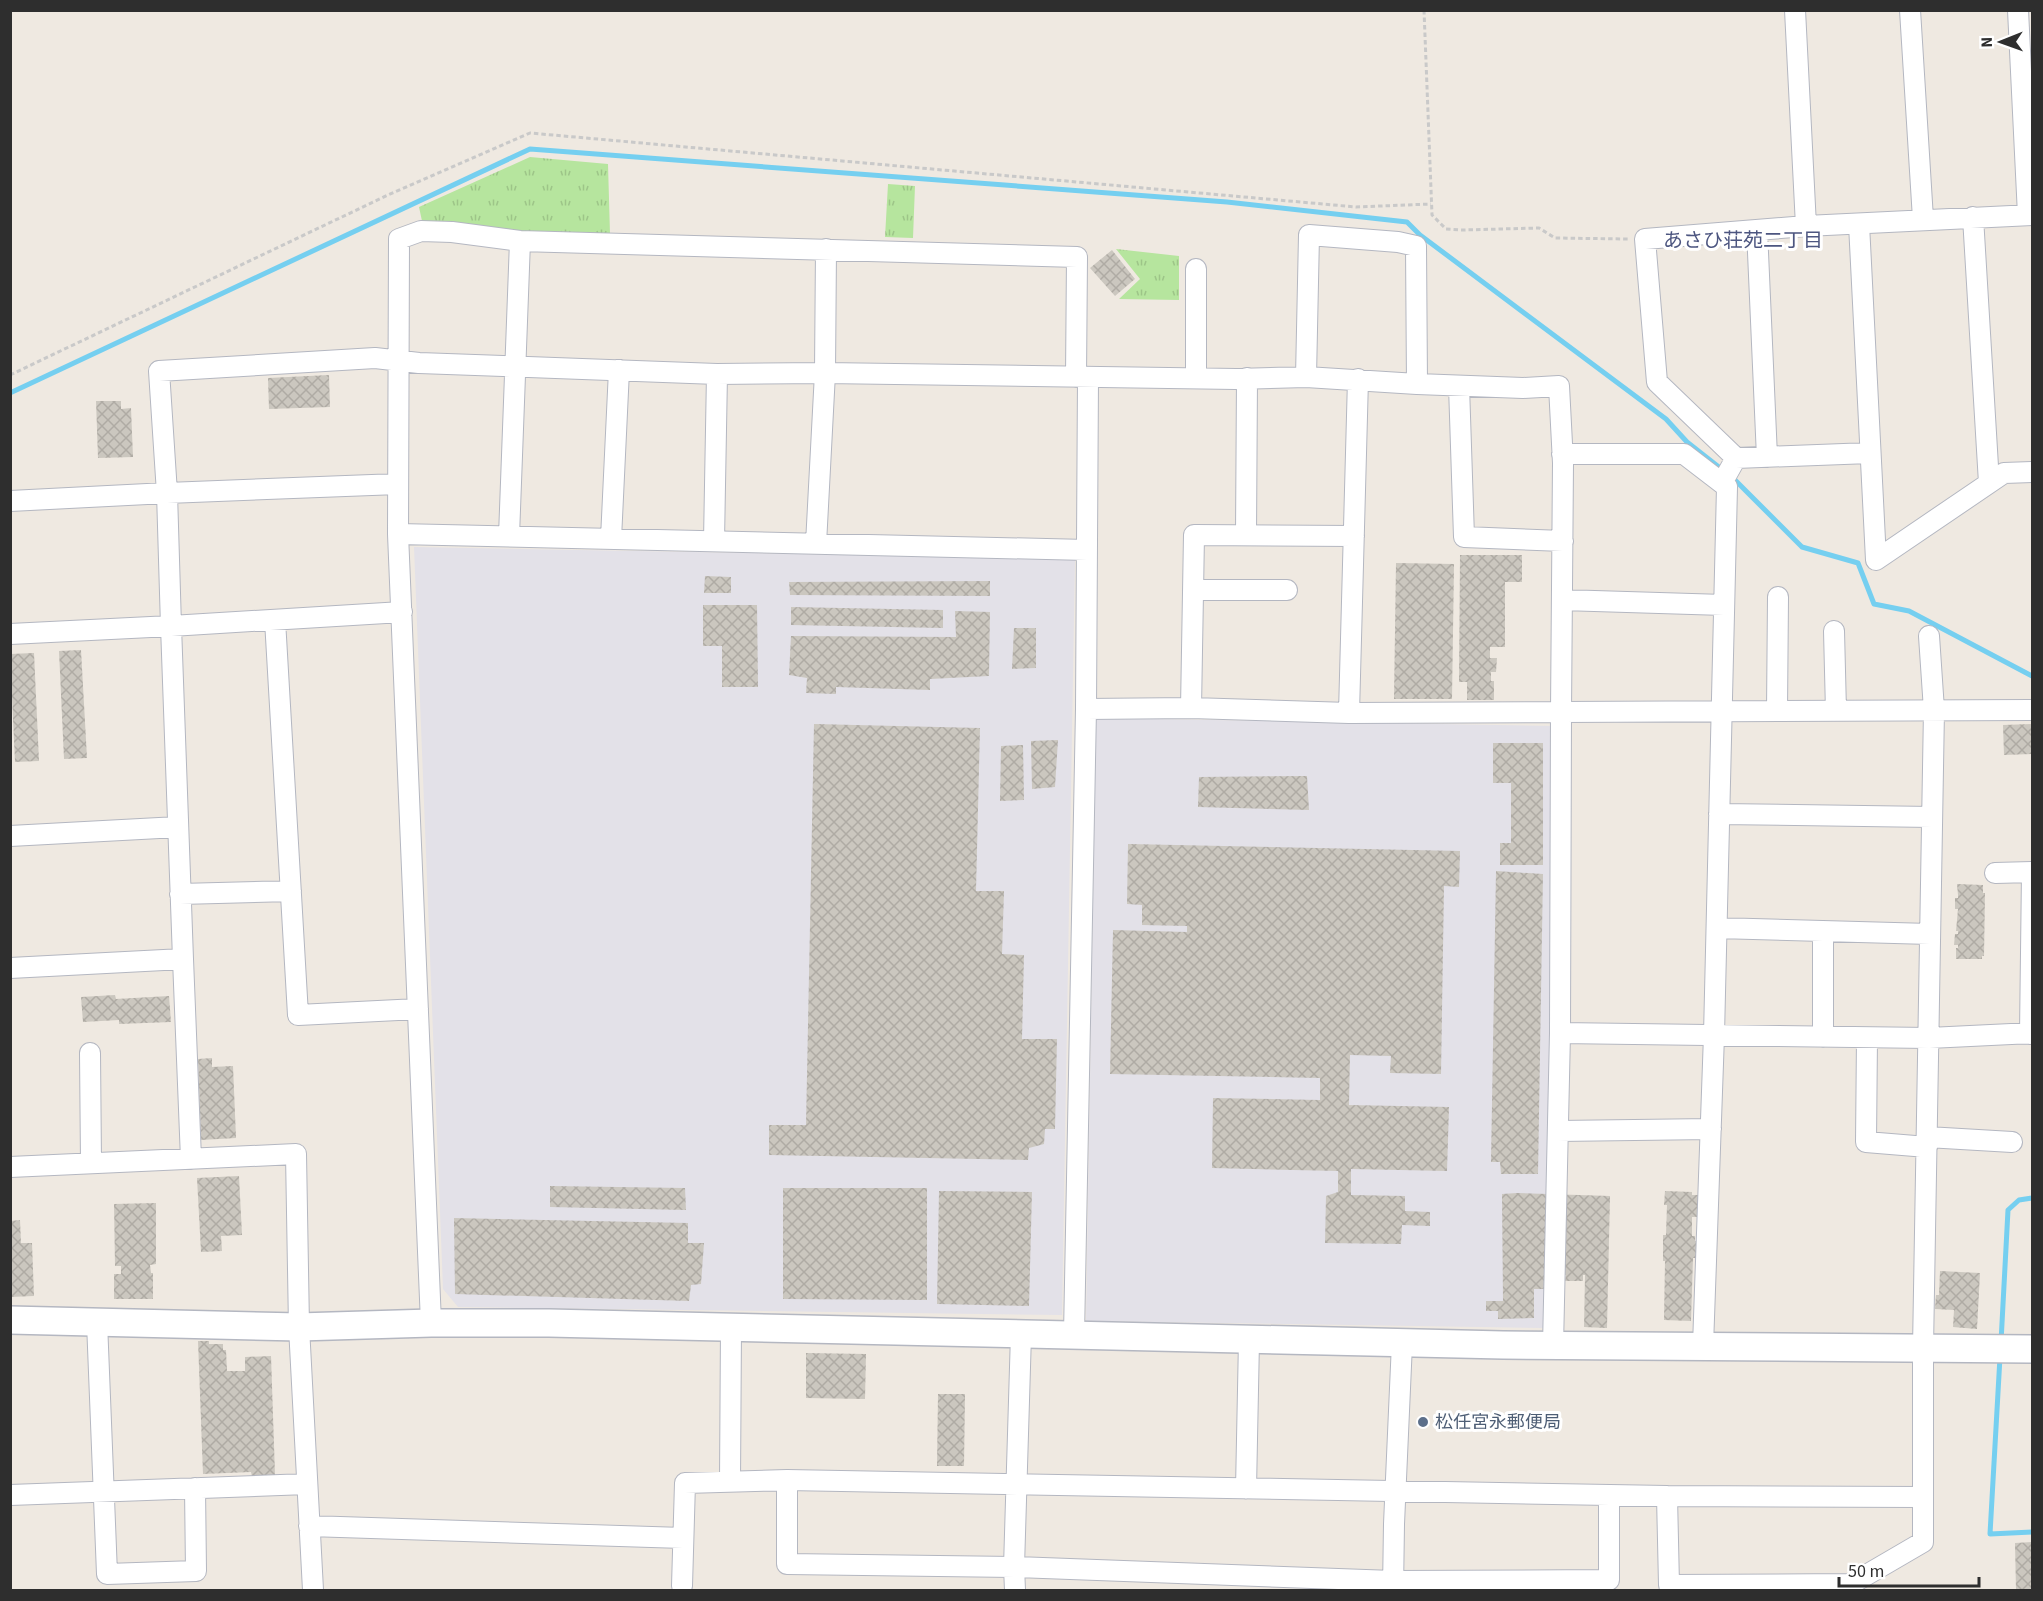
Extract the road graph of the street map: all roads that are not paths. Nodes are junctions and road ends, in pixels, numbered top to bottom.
1 (1794, 10) edge
2 (1910, 10) edge
3 (2018, 10) edge
4 (2030, 215) edge
5 (1973, 217) junction
6 (1923, 219) junction
7 (1859, 224) junction
8 (1806, 226) junction
9 (1757, 230) junction
10 (520, 241) junction
11 (826, 249) junction
12 (1196, 269) dead end
13 (398, 362) junction
14 (517, 366) junction
15 (619, 370) junction
16 (825, 373) junction
17 (717, 374) junction
18 (1082, 377) junction
19 (1196, 377) junction
20 (1306, 377) junction
21 (1247, 378) junction
22 (1358, 379) junction
23 (1417, 384) junction
24 (1459, 386) junction
25 (1870, 453) junction
26 (1562, 454) junction
27 (1767, 457) junction
28 (1735, 460) junction
29 (2032, 472) edge
30 (1722, 483) junction
31 (1989, 483) junction
32 (398, 484) junction
33 (167, 493) junction
34 (10, 501) edge
35 (398, 534) junction
36 (1246, 535) junction
37 (509, 536) junction
38 (1354, 537) junction
39 (611, 539) junction
40 (714, 541) junction
41 (1563, 541) junction
42 (816, 544) junction
43 (1087, 550) junction
44 (1193, 590) junction
45 (1287, 590) dead end
46 (1778, 597) dead end
47 (1562, 600) junction
48 (1724, 605) junction
49 (402, 612) junction
50 (275, 620) junction
51 (171, 626) junction
52 (1834, 631) dead end
53 (10, 634) edge
54 (1929, 636) dead end
55 (1191, 708) junction
56 (1086, 710) junction
57 (1934, 710) junction
58 (2032, 710) edge
59 (1721, 711) junction
60 (1777, 711) junction
61 (1836, 711) junction
62 (1561, 712) junction
63 (1349, 713) junction
64 (1719, 814) junction
65 (1932, 817) junction
66 (178, 827) junction
67 (10, 836) edge
68 (2032, 872) edge
69 (1995, 873) dead end
70 (291, 891) junction
71 (180, 894) junction
72 (1717, 928) junction
73 (1823, 931) junction
74 (1930, 934) junction
75 (183, 959) junction
76 (10, 968) edge
77 (418, 1010) junction
78 (1560, 1033) junction
79 (2031, 1033) edge
80 (1714, 1035) junction
81 (1822, 1037) junction
82 (1867, 1038) junction
83 (1929, 1038) junction
84 (90, 1053) dead end
85 (1711, 1129) junction
86 (1558, 1131) junction
87 (1927, 1142) junction
88 (2012, 1142) dead end
89 (190, 1159) junction
90 (91, 1163) junction
91 (10, 1167) edge
92 (10, 1320) edge
93 (97, 1322) junction
94 (431, 1323) junction
95 (299, 1327) junction
96 (731, 1328) junction
97 (1021, 1334) junction
98 (1074, 1335) junction
99 (1249, 1340) junction
100 (1402, 1343) junction
101 (1553, 1346) junction
102 (1703, 1346) junction
103 (1923, 1348) junction
104 (2032, 1349) edge
105 (787, 1480) junction
106 (730, 1481) junction
107 (307, 1484) junction
108 (1016, 1485) junction
109 (195, 1488) junction
110 (1246, 1489) junction
111 (104, 1491) junction
112 (1396, 1491) junction
113 (10, 1495) edge
114 (1609, 1495) junction
115 (1667, 1497) junction
116 (1923, 1497) junction
117 (309, 1527) junction
118 (683, 1538) junction
119 (1014, 1567) junction
120 (682, 1586) dead end
121 (1393, 1586) edge
122 (313, 1590) edge
123 (1015, 1590) edge

1 - 8 street
2 - 6 street
3 - 4 street
4 - 5 street
5 - 6 street
5 - 31 street
6 - 7 street
7 - 8 street
7 - 25 street
8 - 9 street
9 - 27 street
9 - 28 street
10 - 11 street
10 - 13 street
10 - 14 street
11 - 16 street
11 - 18 street
12 - 19 street
13 - 14 street
13 - 32 street
13 - 33 street
14 - 15 street
14 - 37 street
15 - 17 street
15 - 39 street
16 - 17 street
16 - 18 street
16 - 42 street
17 - 40 street
18 - 19 street
18 - 43 street
19 - 21 street
20 - 21 street
20 - 22 street
20 - 23 street
21 - 36 street
22 - 23 street
22 - 38 street
23 - 24 street
24 - 26 street
24 - 41 street
25 - 27 street
25 - 31 street
26 - 30 street
26 - 41 street
27 - 28 street
28 - 30 street
29 - 31 street
30 - 48 street
32 - 33 street
32 - 35 street
33 - 34 street
33 - 51 street
35 - 37 street
35 - 49 street
36 - 38 street
36 - 44 street
37 - 39 street
38 - 63 street
39 - 40 street
40 - 42 street
41 - 47 street
42 - 43 street
43 - 56 street
44 - 45 street
44 - 55 street
46 - 60 street
47 - 48 street
47 - 62 street
48 - 59 street
49 - 50 street
49 - 77 street
50 - 51 street
50 - 70 street
51 - 53 street
51 - 66 street
52 - 61 street
54 - 57 street
55 - 56 street
55 - 63 street
56 - 98 street
57 - 58 street
57 - 61 street
57 - 65 street
59 - 60 street
59 - 62 street
59 - 64 street
60 - 61 street
62 - 63 street
62 - 78 street
64 - 65 street
64 - 72 street
65 - 74 street
66 - 67 street
66 - 71 street
68 - 69 street
68 - 79 street
70 - 71 street
70 - 77 street
71 - 75 street
72 - 73 street
72 - 80 street
73 - 74 street
73 - 81 street
74 - 83 street
75 - 76 street
75 - 89 street
77 - 94 street
78 - 80 street
78 - 86 street
79 - 83 street
80 - 81 street
80 - 85 street
81 - 82 street
82 - 83 street
82 - 87 street
83 - 87 street
84 - 90 street
85 - 86 street
85 - 102 street
86 - 101 street
87 - 88 street
87 - 103 street
89 - 90 street
89 - 95 street
90 - 91 street
92 - 93 street
93 - 95 street
93 - 111 street
94 - 95 street
94 - 96 street
95 - 107 street
96 - 97 street
96 - 106 street
97 - 98 street
97 - 108 street
98 - 99 street
99 - 100 street
99 - 110 street
100 - 101 street
100 - 112 street
101 - 102 street
102 - 103 street
103 - 104 street
103 - 116 street
105 - 106 street
105 - 108 street
105 - 119 street
106 - 118 street
107 - 109 street
107 - 117 street
108 - 110 street
108 - 119 street
109 - 111 street
109 - 111 street
110 - 112 street
111 - 113 street
112 - 114 street
112 - 121 street
114 - 115 street
114 - 121 street
115 - 116 street
115 - 116 street
117 - 118 street
117 - 122 street
118 - 120 street
119 - 121 street
119 - 123 street

